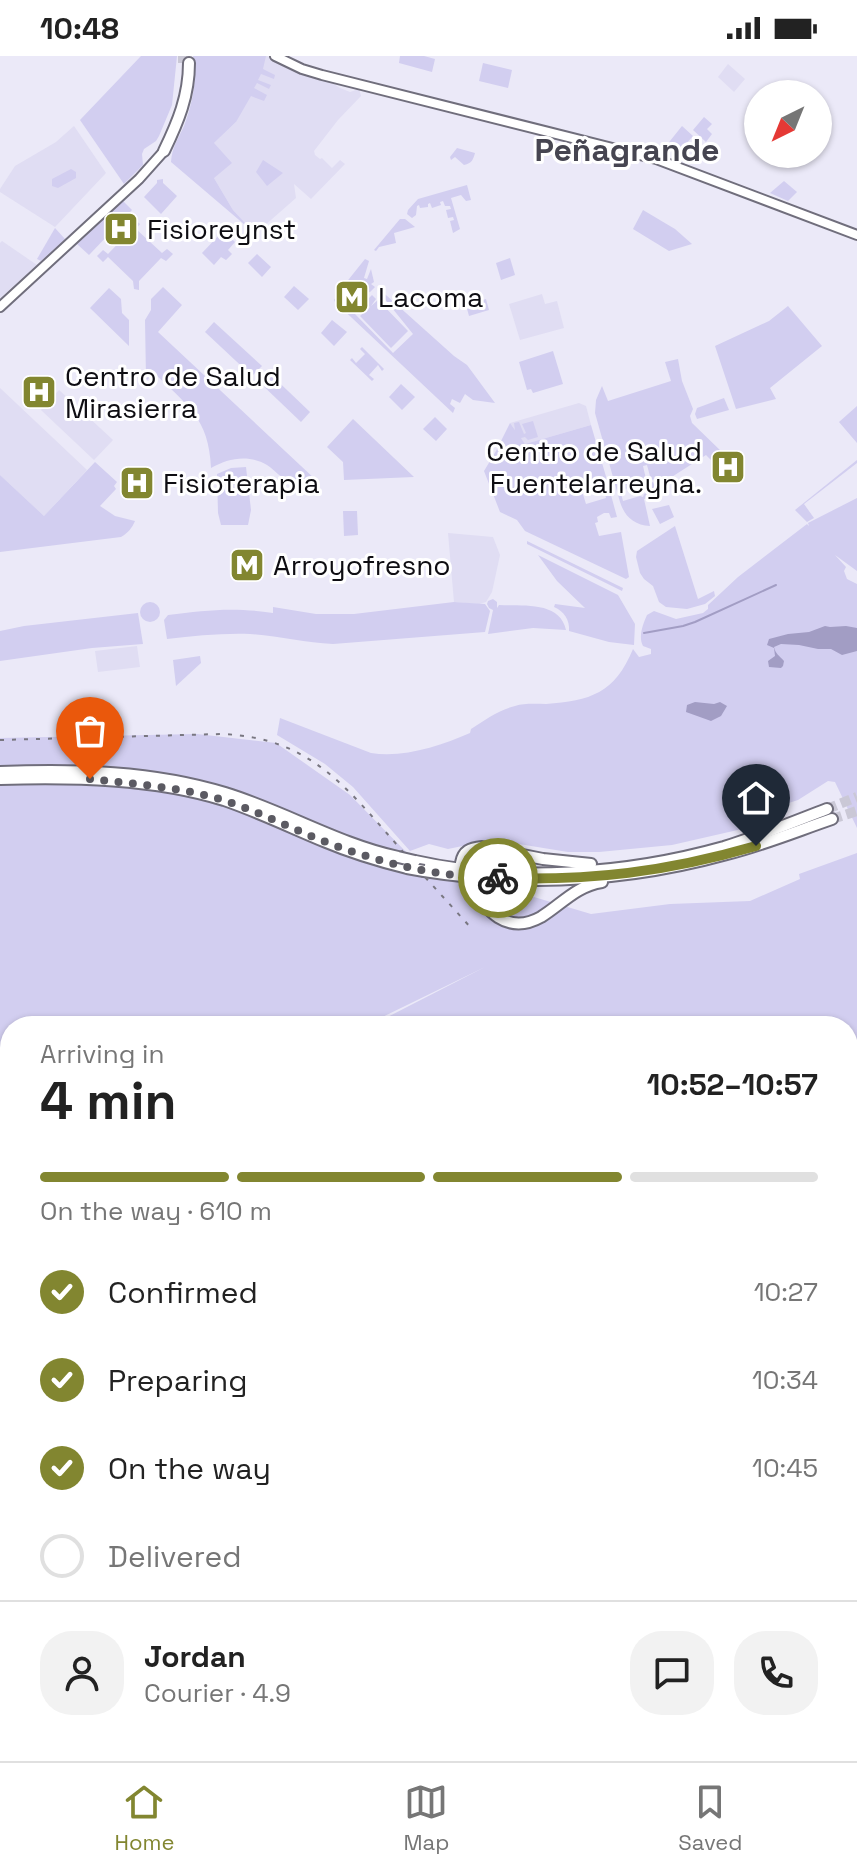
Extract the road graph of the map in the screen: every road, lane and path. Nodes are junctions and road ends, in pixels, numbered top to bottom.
1 (275, 56) edge
2 (283, 56) edge
3 (186, 63) dead end
4 (162, 149) joint
5 (714, 179) junction
6 (857, 233) edge
7 (0, 305) edge
8 (0, 772) edge
9 (0, 779) edge
10 (169, 784) junction
11 (225, 797) junction
12 (673, 859) junction
13 (461, 863) dead end
14 (411, 864) junction
15 (684, 864) junction
16 (469, 883) dead end

1 - 5 main road
2 - 5 main road
3 - 4 highway
4 - 7 main road
5 - 6 main road
8 - 10 highway
9 - 10 highway
10 - 11 highway
11 - 14 highway, bridge
11 - 14 highway
12 - 13 highway
12 - 14 highway
12 - 15 highway
14 - 15 highway, bridge
15 - 16 highway

